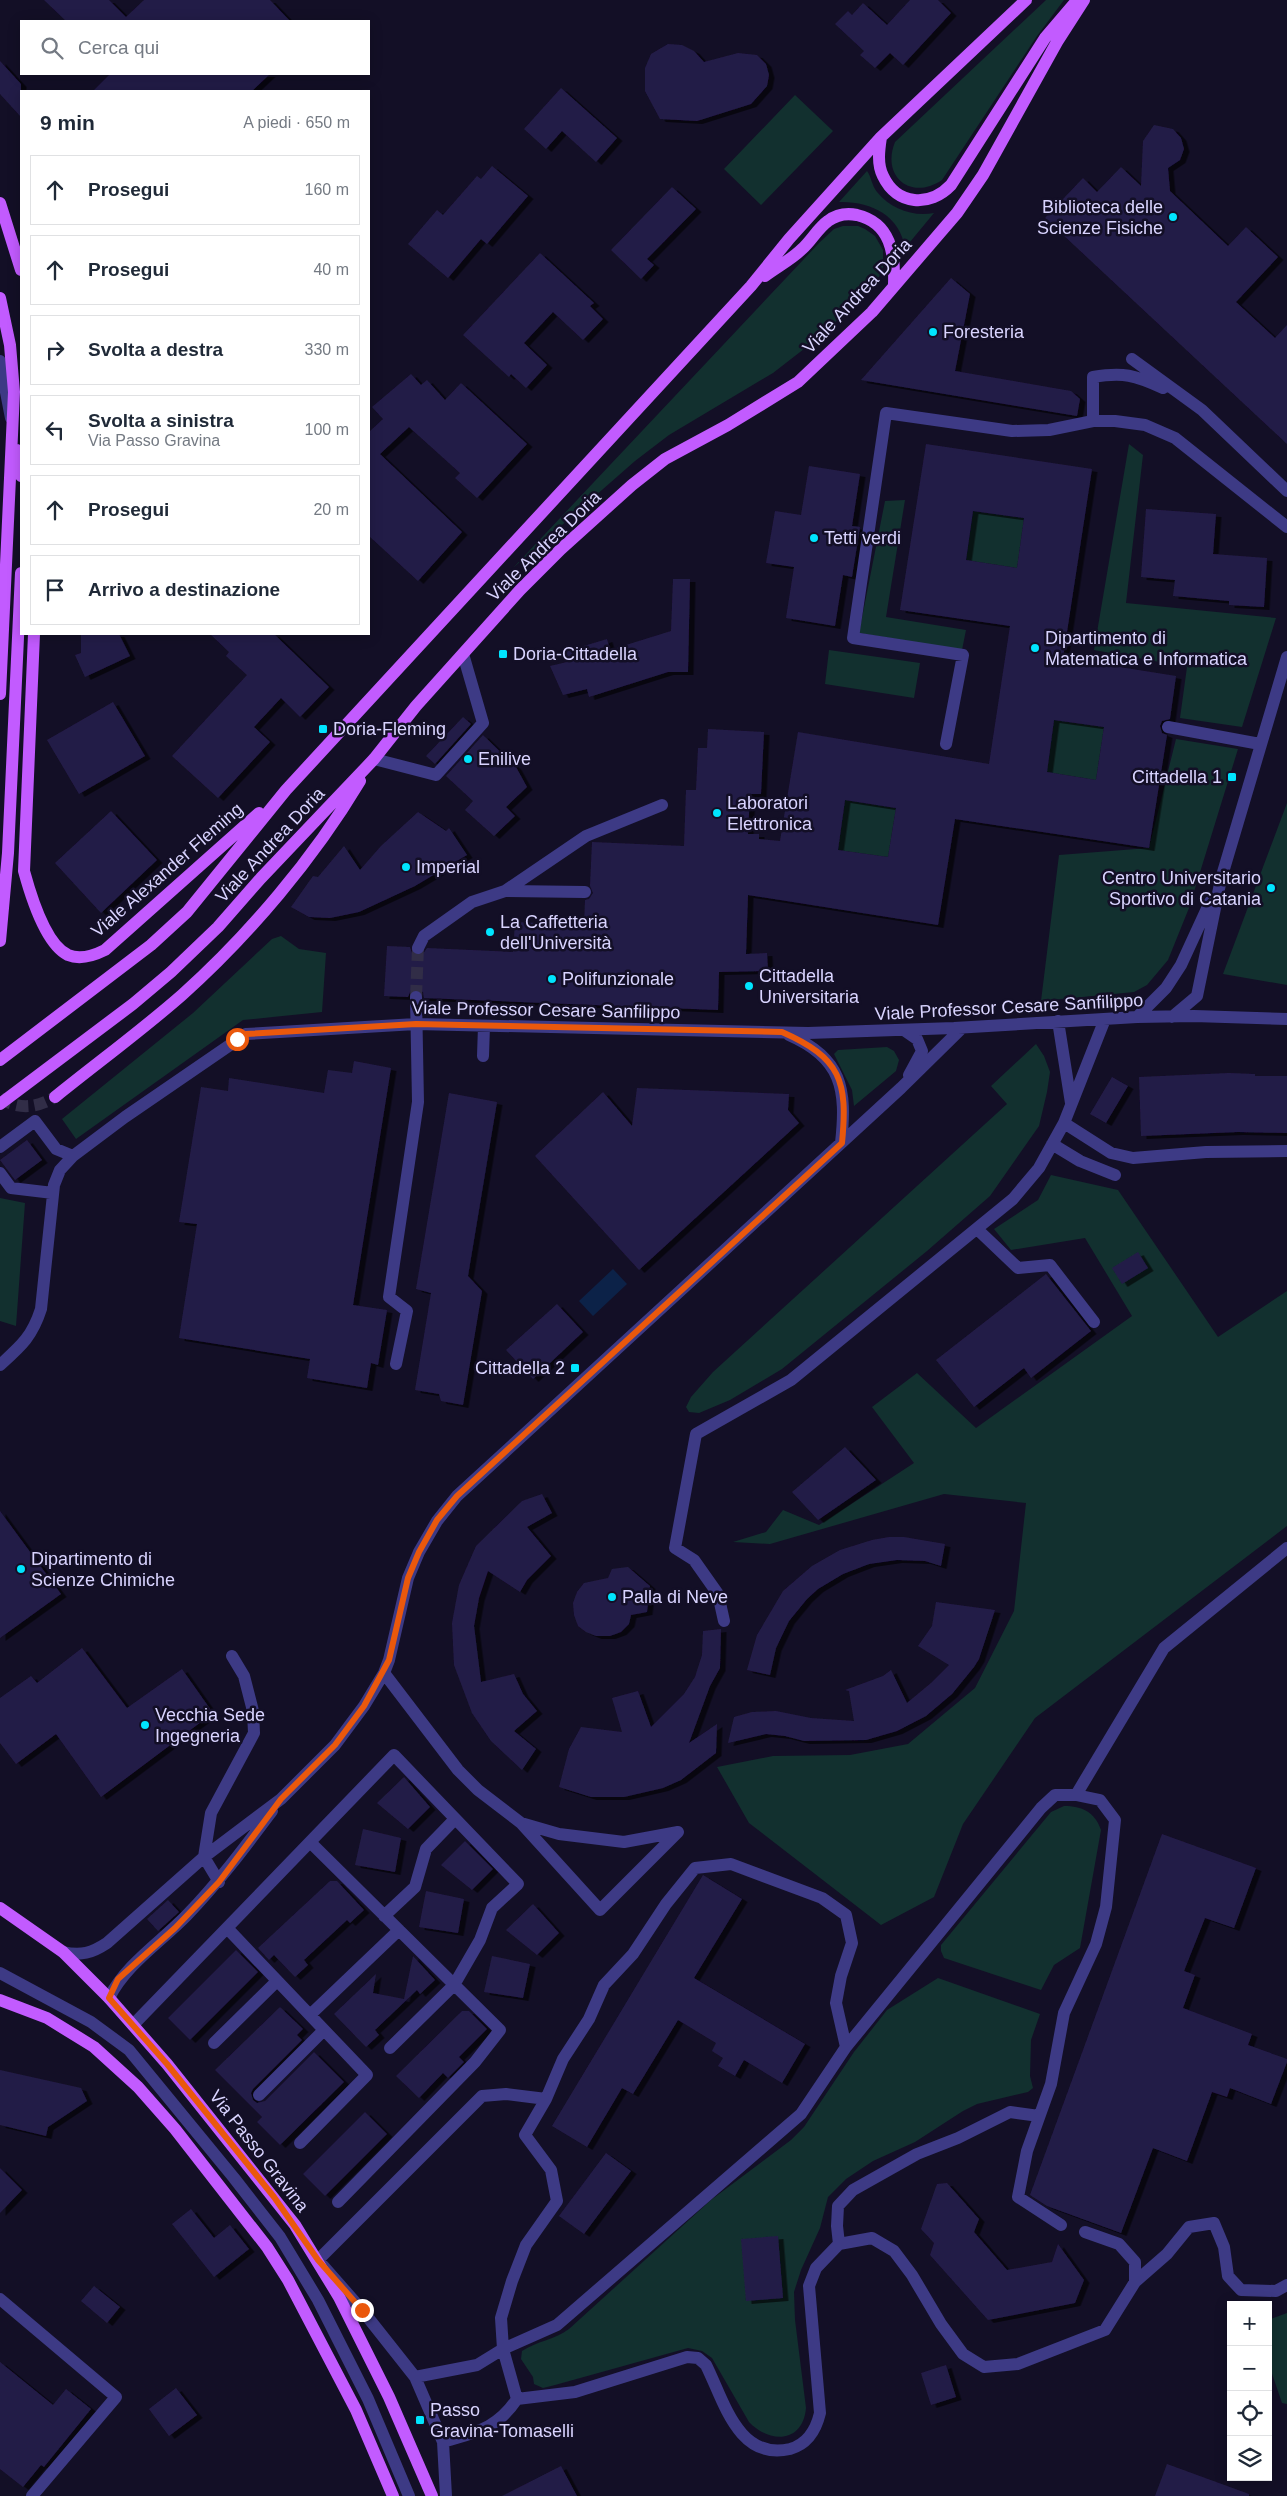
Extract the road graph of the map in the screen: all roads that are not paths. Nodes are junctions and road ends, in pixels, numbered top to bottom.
1 (1026, 0) edge
2 (1077, 0) edge
3 (1084, 0) edge
4 (881, 137) junction
5 (0, 203) edge
6 (20, 267) edge
7 (894, 284) junction
8 (751, 286) junction
9 (0, 298) edge
10 (1132, 359) dead end
11 (0, 362) edge
12 (1190, 401) junction
13 (1093, 421) junction
14 (14, 433) junction
15 (20, 470) edge
16 (1287, 491) edge
17 (1287, 527) edge
18 (3, 591) edge
19 (20, 594) edge
20 (34, 635) edge
21 (463, 654) junction
22 (1287, 657) edge
23 (0, 694) edge
24 (1168, 727) dead end
25 (946, 744) dead end
26 (1260, 744) junction
27 (374, 759) junction
28 (286, 790) junction
29 (662, 805) dead end
30 (1221, 879) junction
31 (505, 891) junction
32 (585, 892) dead end
33 (0, 941) edge
34 (418, 948) tunnel mouth
35 (416, 997) tunnel mouth
36 (1137, 1017) junction
37 (1172, 1017) junction
38 (1104, 1019) junction
39 (1287, 1019) edge
40 (1058, 1021) junction
41 (416, 1024) junction
42 (484, 1026) junction
43 (962, 1028) junction
44 (904, 1030) junction
45 (782, 1032) junction
46 (483, 1056) dead end
47 (0, 1060) edge
48 (901, 1088) junction
49 (55, 1098) tunnel mouth
50 (0, 1104) edge
51 (1071, 1105) junction
52 (1064, 1123) junction
53 (842, 1143) junction
54 (1052, 1144) junction
55 (0, 1147) edge
56 (1287, 1151) edge
57 (73, 1156) junction
58 (0, 1173) edge
59 (1115, 1175) dead end
60 (53, 1192) junction
61 (977, 1229) junction
62 (1094, 1322) dead end
63 (396, 1364) dead end
64 (0, 1365) edge
65 (1287, 1548) edge
66 (724, 1621) dead end
67 (232, 1656) dead end
68 (384, 1673) junction
69 (1076, 1795) junction
70 (281, 1799) junction
71 (455, 1819) junction
72 (522, 1823) junction
73 (310, 1842) junction
74 (204, 1857) junction
75 (219, 1882) junction
76 (0, 1908) edge
77 (384, 1916) junction
78 (227, 1928) junction
79 (398, 1930) junction
80 (63, 1952) junction
81 (0, 1973) edge
82 (277, 1981) junction
83 (454, 1985) junction
84 (109, 1998) junction
85 (0, 2000) edge
86 (310, 2015) junction
87 (133, 2025) junction
88 (324, 2030) junction
89 (214, 2044) dead end
90 (390, 2048) dead end
91 (846, 2048) junction
92 (259, 2095) dead end
93 (546, 2099) junction
94 (1040, 2116) junction
95 (300, 2143) dead end
96 (338, 2202) dead end
97 (1062, 2225) dead end
98 (1085, 2232) dead end
99 (839, 2244) junction
100 (318, 2260) junction
101 (1135, 2282) junction
102 (1287, 2285) edge
103 (0, 2298) edge
104 (503, 2349) junction
105 (416, 2377) junction
106 (517, 2399) junction
107 (443, 2442) junction
108 (32, 2496) edge
109 (393, 2496) edge
110 (409, 2496) edge
111 (432, 2496) edge
112 (446, 2496) edge

1 - 4 main road, Viale Andrea Doria
2 - 4 main road
3 - 7 main road, Viale Andrea Doria
4 - 8 main road, Viale Andrea Doria
5 - 6 main road
7 - 8 main road
7 - 21 main road, Viale Andrea Doria
8 - 28 main road, Viale Andrea Doria
9 - 14 main road
10 - 12 street
11 - 14 street
12 - 13 street
12 - 16 street
13 - 17 street
13 - 25 street
14 - 15 main road
14 - 18 main road
18 - 23 main road
19 - 33 main road
20 - 28 main road, Viale Alexander Fleming
21 - 27 main road, Viale Andrea Doria
21 - 27 street
22 - 26 street
24 - 26 street
26 - 30 street
27 - 49 main road
27 - 50 main road, Viale Andrea Doria
28 - 47 main road, Viale Andrea Doria
29 - 31 street
30 - 36 street
30 - 37 street
31 - 32 street
31 - 34 street
35 - 41 street
36 - 37 street, Viale Professor Cesare Sanfilippo
36 - 38 street, Viale Professor Cesare Sanfilippo
37 - 39 street, Viale Professor Cesare Sanfilippo
38 - 40 street, Viale Professor Cesare Sanfilippo
38 - 51 street
40 - 43 street, Viale Professor Cesare Sanfilippo
40 - 51 street
41 - 42 street, Viale Professor Cesare Sanfilippo
41 - 57 street, Viale Professor Cesare Sanfilippo
41 - 63 street
42 - 45 street, Viale Professor Cesare Sanfilippo
42 - 46 street
43 - 44 street, Viale Professor Cesare Sanfilippo
43 - 48 street
44 - 45 street, Viale Professor Cesare Sanfilippo
44 - 48 street
45 - 53 street
48 - 53 street
51 - 52 street
52 - 54 street
52 - 56 street
53 - 68 street
54 - 59 street
54 - 61 street
55 - 57 street
57 - 60 street, Viale Professor Cesare Sanfilippo
58 - 60 street
60 - 64 street, Viale Professor Cesare Sanfilippo
61 - 62 street
61 - 66 street
65 - 69 street
67 - 74 street
68 - 70 street
68 - 72 street
69 - 91 street
69 - 94 street
70 - 74 street
70 - 75 street
71 - 73 street
71 - 77 street
71 - 83 street
72 - 72 street
73 - 77 street
73 - 78 street
74 - 75 street
74 - 80 street
75 - 84 street
76 - 80 main road, Via Passo Gravina
77 - 79 street
78 - 82 street
78 - 87 street
79 - 83 street
79 - 86 street
80 - 84 main road, Via Passo Gravina
81 - 110 street
82 - 86 street
82 - 89 street
83 - 90 street
83 - 96 street
84 - 87 main road, Via Passo Gravina
85 - 109 main road
86 - 88 street
87 - 100 main road, Via Passo Gravina
88 - 92 street
88 - 95 street
91 - 93 street
91 - 104 street
93 - 100 street
93 - 104 street
94 - 97 street
94 - 99 street
98 - 101 street
99 - 101 street
99 - 106 street
100 - 105 street
100 - 111 main road, Via Passo Gravina
101 - 102 street
103 - 108 street
104 - 105 street
104 - 106 street
105 - 107 street
106 - 107 street
107 - 112 street

